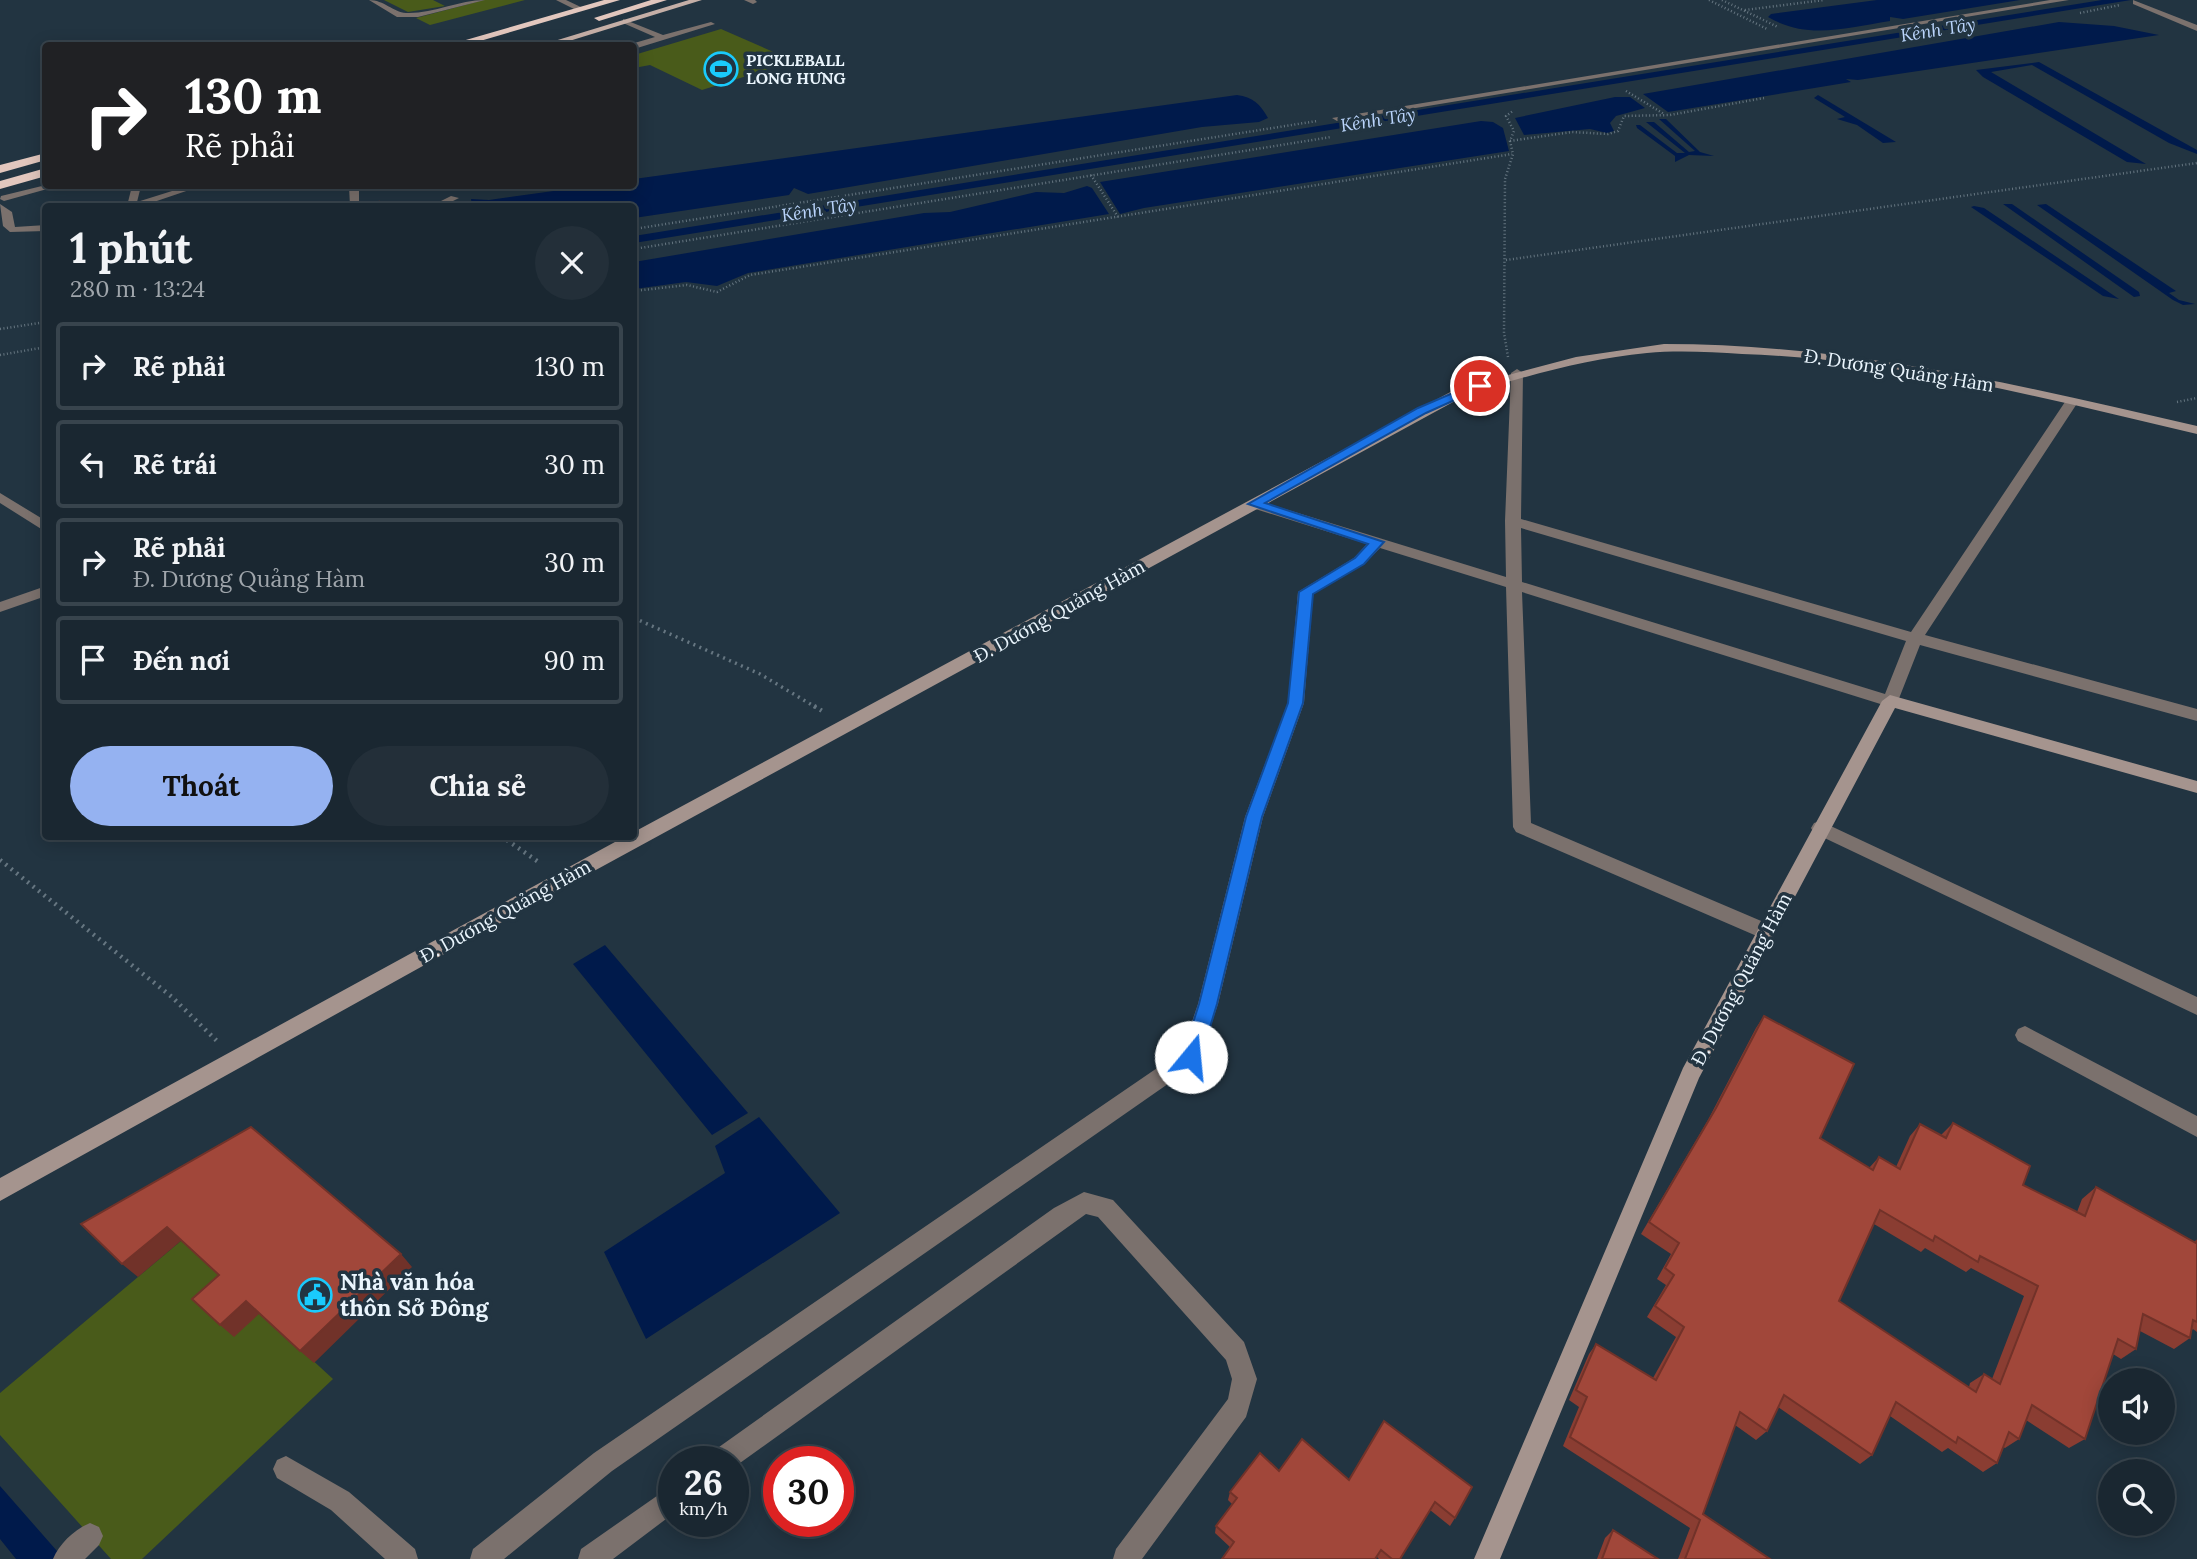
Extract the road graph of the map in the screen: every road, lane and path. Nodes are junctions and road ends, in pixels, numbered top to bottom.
1 (373, 0) edge
2 (481, 0) edge
3 (560, 0) edge
4 (615, 0) edge
5 (662, 0) edge
6 (698, 0) edge
7 (1709, 0) edge
8 (1723, 0) edge
9 (1824, 0) edge
10 (2065, 0) edge
11 (2136, 2) joint
12 (601, 4) junction
13 (581, 9) junction
14 (1743, 10) junction
15 (2076, 13) dead end
16 (618, 16) junction
17 (711, 24) dead end
18 (2197, 28) edge
19 (663, 38) junction
20 (539, 40) edge
21 (1807, 41) junction
22 (464, 42) edge
23 (1796, 43) junction
24 (637, 45) edge
25 (1637, 87) dead end
26 (1764, 98) dead end
27 (1502, 110) dead end
28 (1664, 114) junction
29 (1336, 118) joint
30 (1337, 136) dead end
31 (1510, 141) junction
32 (1513, 154) junction
33 (42, 157) edge
34 (2197, 163) edge
35 (0, 169) edge
36 (42, 173) edge
37 (1091, 175) junction
38 (0, 186) edge
39 (44, 189) edge
40 (187, 189) edge
41 (454, 198) dead end
42 (1, 203) edge
43 (142, 203) edge
44 (443, 203) edge
45 (1118, 217) junction
46 (42, 228) edge
47 (637, 229) edge
48 (637, 249) edge
49 (1506, 260) junction
50 (637, 291) edge
51 (42, 322) edge
52 (0, 329) edge
53 (42, 348) edge
54 (0, 355) edge
55 (1517, 373) junction
56 (2072, 402) junction
57 (2197, 430) edge
58 (0, 497) edge
59 (1254, 504) junction
60 (1512, 521) junction
61 (42, 525) edge
62 (1377, 542) junction
63 (1513, 582) junction
64 (42, 592) edge
65 (0, 607) edge
66 (637, 619) edge
67 (1916, 638) junction
68 (1890, 701) junction
69 (2197, 715) edge
70 (848, 725) junction
71 (2197, 787) edge
72 (1820, 828) junction
73 (637, 839) edge
74 (507, 840) edge
75 (635, 840) edge
76 (0, 860) edge
77 (565, 878) junction
78 (1766, 932) junction
79 (2197, 1006) edge
80 (2025, 1035) dead end
81 (235, 1059) junction
82 (2197, 1127) edge
83 (0, 1190) edge
84 (743, 1446) edge
85 (286, 1469) dead end
86 (658, 1509) edge
87 (90, 1536) dead end
88 (67, 1558) edge
89 (405, 1559) edge
90 (483, 1559) edge
91 (591, 1559) edge
92 (1126, 1559) edge
93 (1487, 1559) edge

1 - 2 lane
3 - 13 lane
4 - 12 highway
5 - 16 highway
6 - 16 main road
7 - 23 path
8 - 14 path
9 - 14 path
10 - 21 street
11 - 15 path
11 - 18 street
12 - 13 highway
12 - 16 highway
13 - 22 highway
14 - 21 path
16 - 19 street
16 - 20 highway
16 - 20 main road
17 - 19 street
19 - 24 street
21 - 23 street
23 - 29 street
25 - 28 path
26 - 28 path
27 - 31 path
28 - 31 path
29 - 47 path
30 - 37 path
31 - 32 path
32 - 45 path
32 - 49 path
33 - 35 highway
34 - 49 path
36 - 38 highway
37 - 45 path
37 - 48 path
38 - 42 lane
39 - 42 lane
40 - 43 lane
41 - 44 lane
42 - 46 lane
45 - 50 path
49 - 55 path
51 - 52 path
53 - 54 path
55 - 56 street, Đ. Dương Quảng Hàm
55 - 59 street, Đ. Dương Quảng Hàm
55 - 60 street
56 - 57 street, Đ. Dương Quảng Hàm
56 - 67 street
58 - 61 street
59 - 62 street
59 - 70 street, Đ. Dương Quảng Hàm
60 - 63 street
60 - 67 street
62 - 63 street
62 - 90 street
63 - 68 street
63 - 78 street
64 - 65 street
66 - 70 path
67 - 68 street
67 - 69 street
68 - 71 street
68 - 72 street, Đ. Dương Quảng Hàm
70 - 73 street, Đ. Dương Quảng Hàm
72 - 78 street, Đ. Dương Quảng Hàm
72 - 79 street
74 - 77 path
75 - 77 street, Đ. Dương Quảng Hàm
76 - 81 path
77 - 81 street, Đ. Dương Quảng Hàm
78 - 93 street, Đ. Dương Quảng Hàm
80 - 82 street
81 - 83 street, Đ. Dương Quảng Hàm
84 - 92 street
85 - 89 street
86 - 91 street
87 - 88 street

